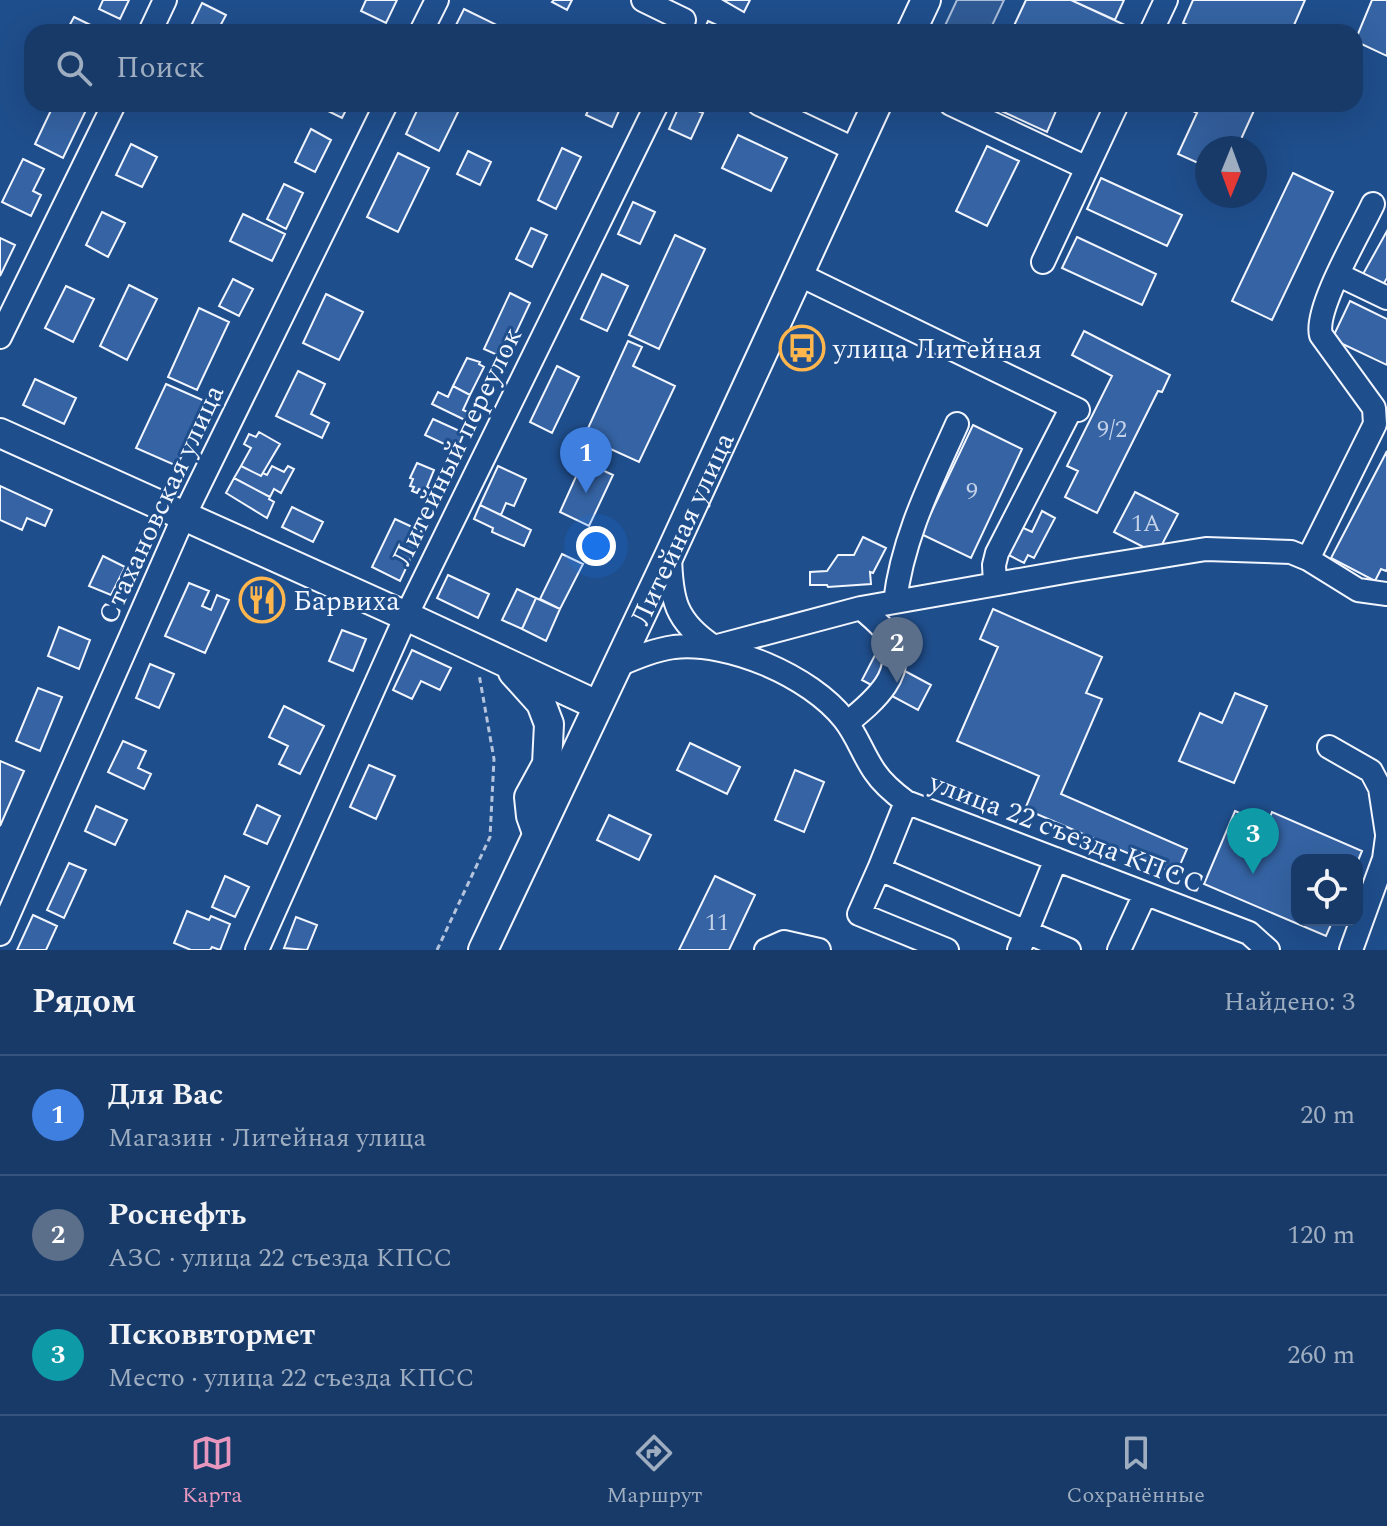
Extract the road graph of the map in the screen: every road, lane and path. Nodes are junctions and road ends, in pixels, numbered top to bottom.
1 (165, 0) edge
2 (437, 0) edge
3 (643, 0) edge
4 (696, 0) edge
5 (926, 0) edge
6 (1166, 0) edge
7 (154, 24) edge
8 (425, 24) edge
9 (680, 24) edge
10 (684, 24) edge
11 (915, 24) edge
12 (1155, 24) edge
13 (110, 112) edge
14 (382, 112) edge
15 (653, 112) edge
16 (776, 112) edge
17 (873, 112) edge
18 (968, 112) edge
19 (1113, 112) edge
20 (856, 150) junction
21 (1087, 168) junction
22 (1373, 204) dead end
23 (1043, 262) dead end
24 (798, 274) junction
25 (1339, 275) junction
26 (1387, 298) edge
27 (0, 337) edge
28 (957, 424) dead end
29 (0, 433) edge
30 (183, 518) junction
31 (670, 554) junction
32 (1308, 559) junction
33 (995, 584) junction
34 (1387, 594) edge
35 (895, 602) junction
36 (861, 608) junction
37 (406, 616) junction
38 (714, 647) junction
39 (496, 658) junction
40 (616, 666) junction
41 (597, 705) junction
42 (847, 723) junction
43 (1329, 747) dead end
44 (906, 802) junction
45 (537, 833) junction
46 (1387, 835) edge
47 (1056, 859) junction
48 (879, 869) junction
49 (1145, 894) junction
50 (1249, 933) junction
51 (0, 934) edge
52 (1022, 941) edge
53 (257, 950) edge
54 (437, 950) edge
55 (483, 950) edge
56 (766, 950) edge
57 (819, 950) edge
58 (947, 950) edge
59 (1069, 950) edge
60 (1119, 950) edge
61 (1268, 950) edge
62 (1289, 950) edge
63 (1351, 950) edge

1 - 7 street
2 - 8 street
3 - 9 street
4 - 10 street
5 - 11 main road
6 - 12 street
13 - 27 street
14 - 30 street, Стахановская улица
15 - 37 street, Литейный переулок
16 - 20 street
17 - 20 main road, Литейная улица
18 - 21 street
19 - 21 street
20 - 24 main road, Литейная улица
21 - 23 street
22 - 25 street
24 - 31 main road, Литейная улица
24 - 33 street
25 - 26 street
25 - 32 street
28 - 35 street
29 - 30 main road
30 - 37 main road
30 - 51 street, Стахановская улица
31 - 38 street
31 - 40 main road, Литейная улица
32 - 33 street
32 - 34 street
33 - 35 street
35 - 36 street
36 - 38 street
36 - 42 street
37 - 39 main road
37 - 53 street, Литейный переулок
38 - 40 street, улица 22 съезда КПСС
38 - 42 street, улица 22 съезда КПСС
39 - 41 main road
39 - 45 main road
39 - 54 path
40 - 41 main road, Литейная улица
41 - 45 main road, Литейная улица
42 - 44 street, улица 22 съезда КПСС
43 - 46 street
44 - 47 street, улица 22 съезда КПСС
44 - 48 street
45 - 55 main road, Литейная улица
46 - 63 street
47 - 49 street, улица 22 съезда КПСС
47 - 52 street
48 - 52 street
48 - 58 street
49 - 50 street, улица 22 съезда КПСС
49 - 60 street
50 - 61 street, улица 22 съезда КПСС
50 - 62 street
52 - 59 street
56 - 57 street

